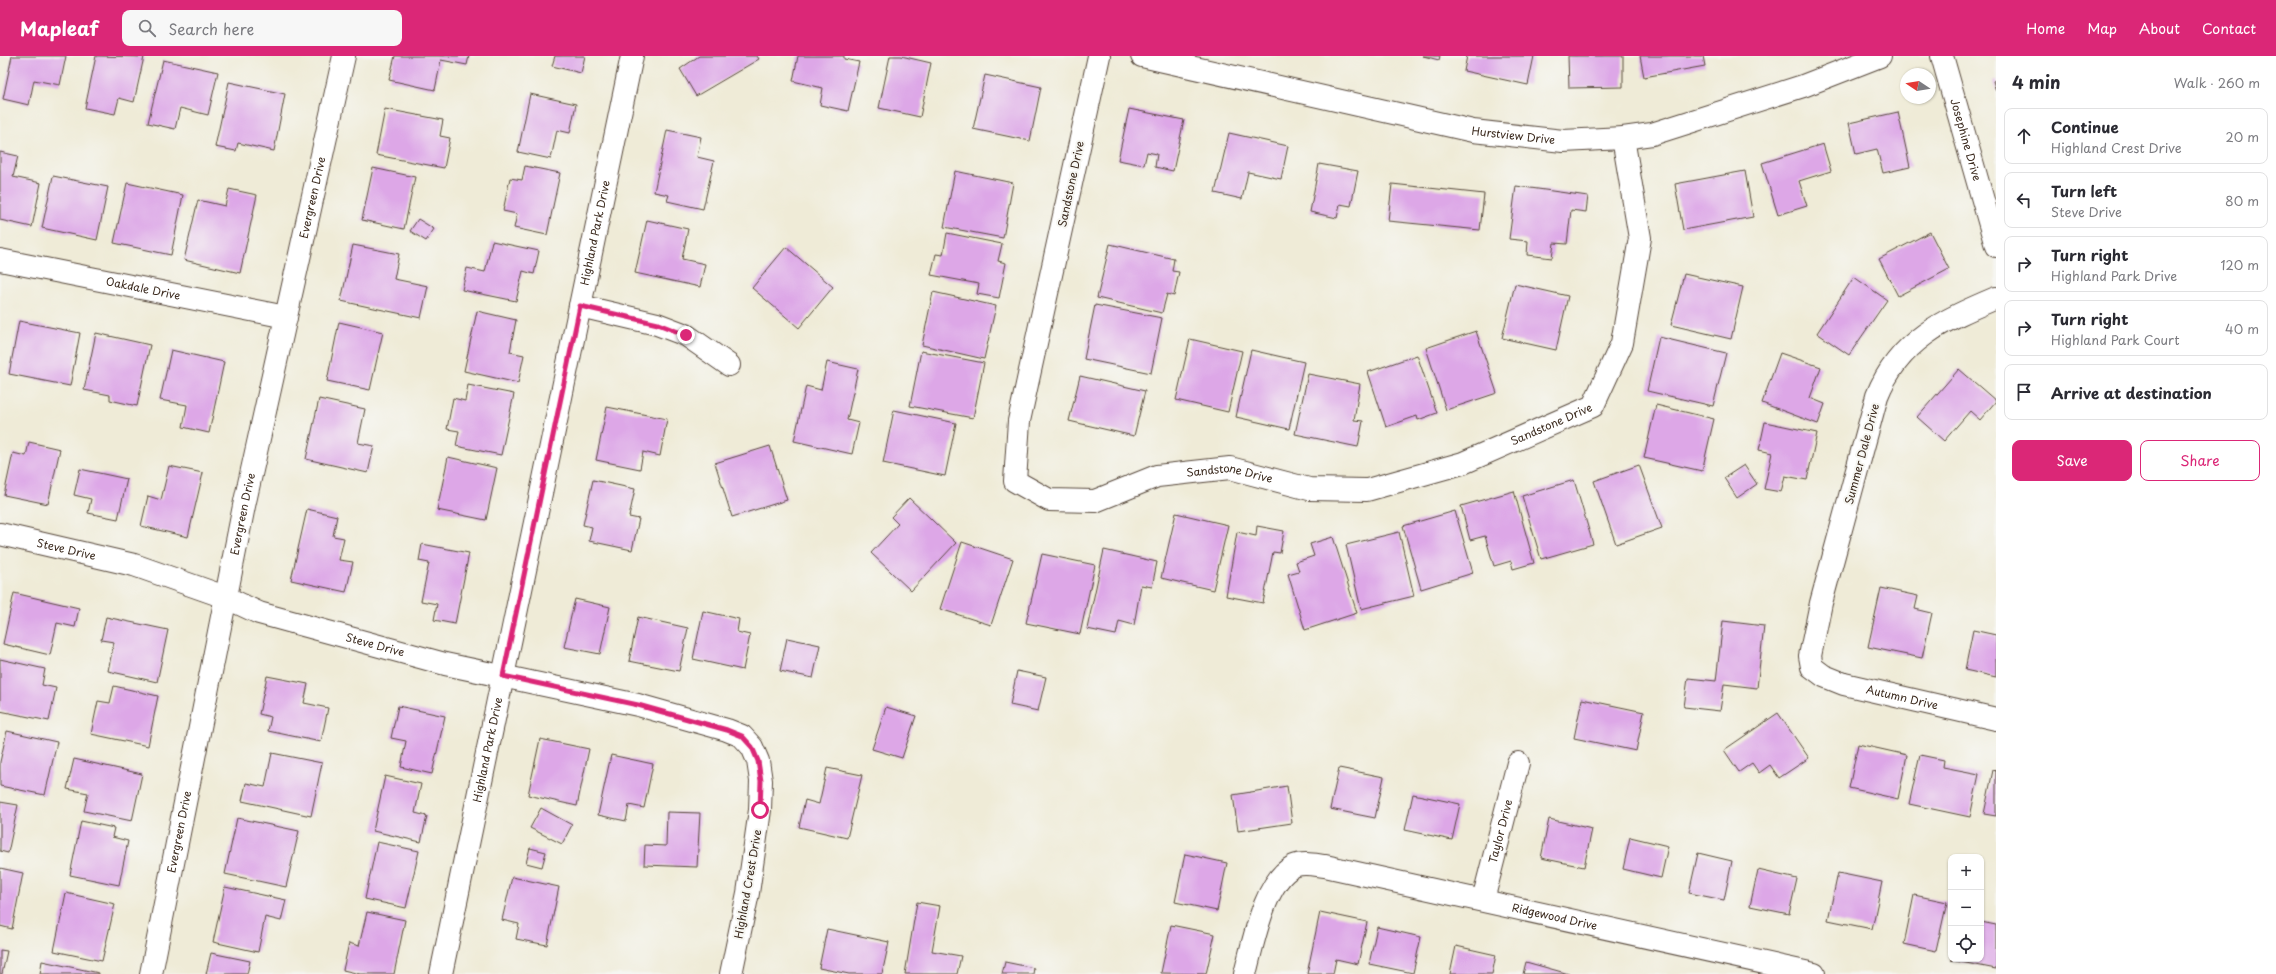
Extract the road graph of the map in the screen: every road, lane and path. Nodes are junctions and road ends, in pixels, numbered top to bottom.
1 (344, 56) edge
2 (632, 56) edge
3 (1099, 56) edge
4 (1142, 56) edge
5 (1880, 56) edge
6 (1942, 56) edge
7 (1623, 138) junction
8 (1996, 246) edge
9 (0, 260) edge
10 (1996, 298) edge
11 (580, 306) junction
12 (286, 317) junction
13 (728, 365) dead end
14 (0, 534) edge
15 (225, 598) junction
16 (1812, 667) joint
17 (503, 676) junction
18 (1996, 719) edge
19 (752, 747) joint
20 (1518, 763) dead end
21 (1483, 900) junction
22 (151, 974) edge
23 (441, 974) edge
24 (731, 974) edge
25 (1245, 974) edge
26 (1814, 974) edge

1 - 12 street, Evergreen Drive
2 - 11 street, Highland Park Drive
3 - 7 street, Sandstone Drive
4 - 7 street, Hurstview Drive
5 - 7 street, Hurstview Drive
6 - 8 street, Josephine Drive
9 - 12 street, Oakdale Drive
10 - 16 street, Summer Dale Drive
11 - 13 street
11 - 17 street, Highland Park Drive
12 - 15 street, Evergreen Drive
14 - 15 street, Steve Drive
15 - 17 street, Steve Drive
15 - 22 street, Evergreen Drive
16 - 18 street, Autumn Drive
17 - 19 street, Steve Drive
17 - 23 street, Highland Park Drive
19 - 24 street, Highland Crest Drive
20 - 21 street, Taylor Drive
21 - 25 street, Ridgewood Drive
21 - 26 street, Ridgewood Drive

